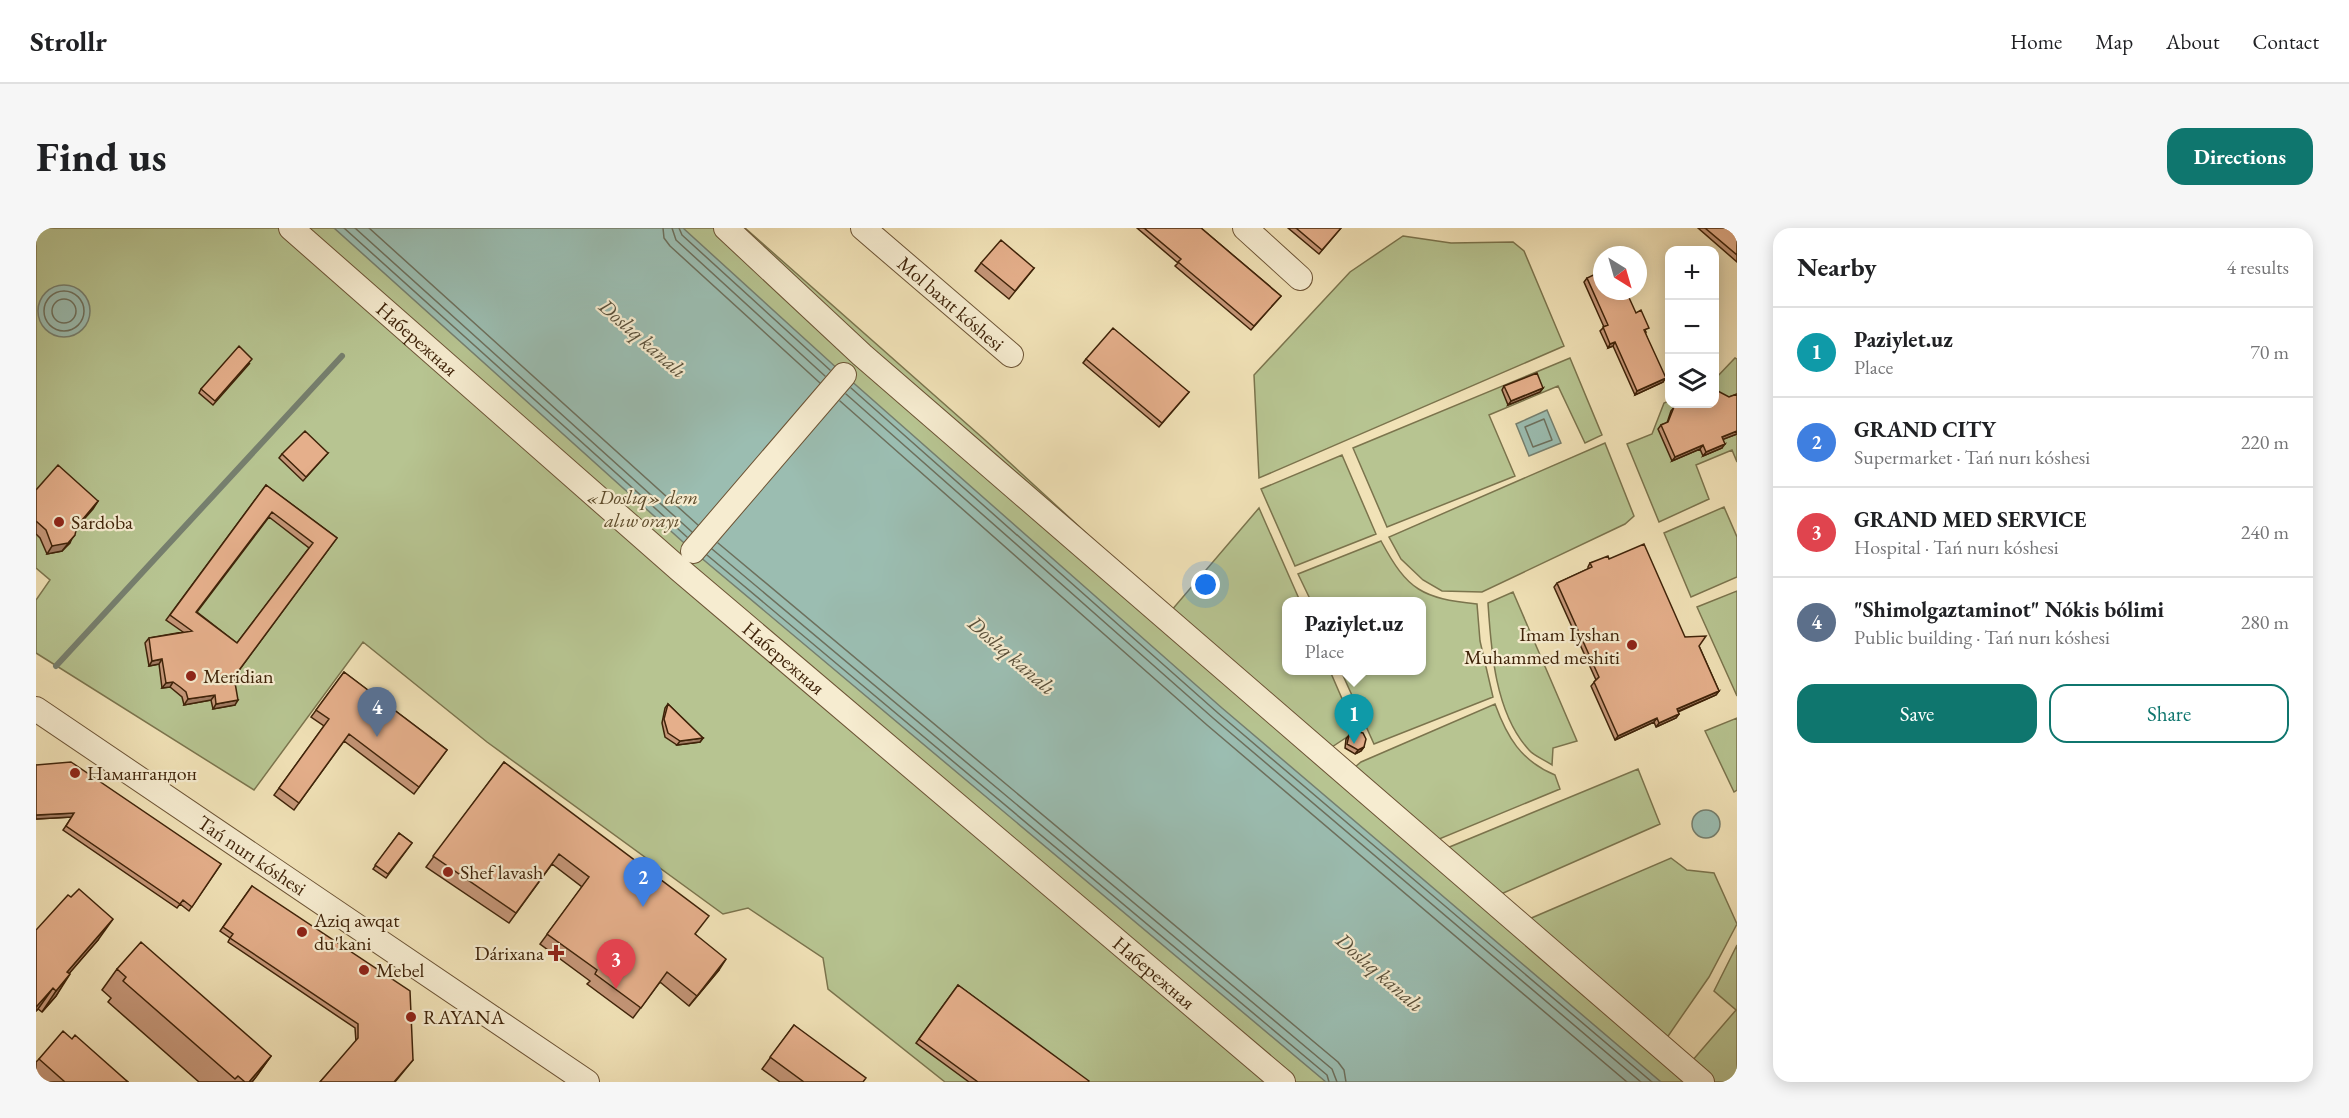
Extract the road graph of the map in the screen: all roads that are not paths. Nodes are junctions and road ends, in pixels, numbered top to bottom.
1 (291, 228) edge
2 (726, 228) edge
3 (864, 228) edge
4 (1245, 228) edge
5 (1300, 278) dead end
6 (1011, 355) dead end
7 (844, 375) dead end
8 (693, 551) dead end
9 (36, 709) edge
10 (587, 1082) edge
11 (1283, 1082) edge
12 (1702, 1082) edge

1 - 11 street, Набережная
2 - 12 street
3 - 6 street, Mol baxıt kóshesi
4 - 5 street
7 - 8 street
9 - 10 street, Tań nurı kóshesi

